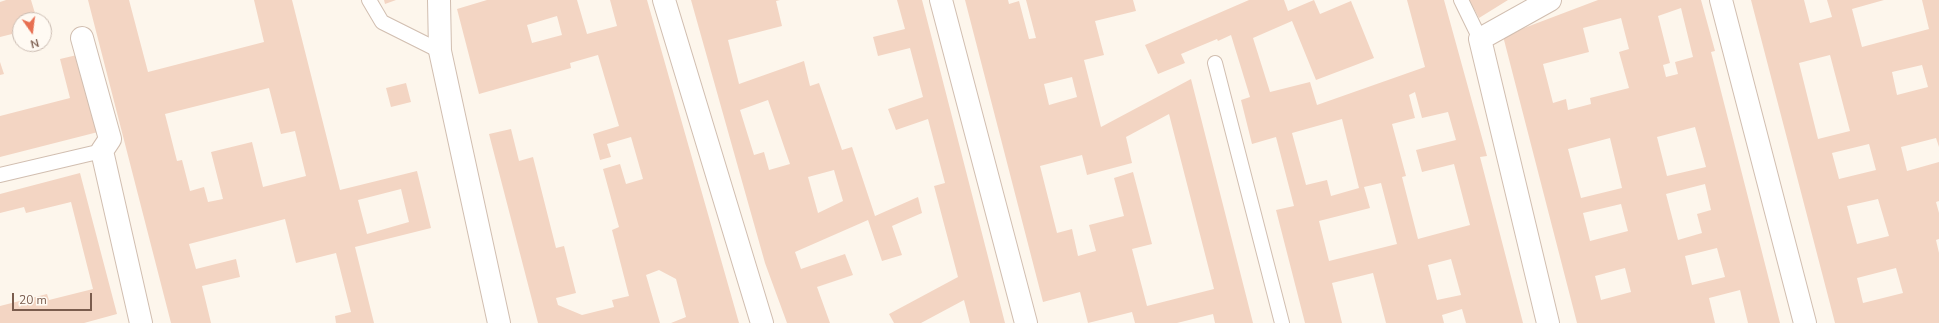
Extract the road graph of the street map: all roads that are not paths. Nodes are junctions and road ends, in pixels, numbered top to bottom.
1 (369, 0) edge
2 (439, 0) edge
3 (664, 0) edge
4 (941, 0) edge
5 (1461, 0) edge
6 (1550, 0) edge
7 (1721, 0) edge
8 (82, 38) dead end
9 (1480, 39) junction
10 (440, 51) junction
11 (1215, 63) dead end
12 (102, 151) junction
13 (0, 175) edge
14 (141, 323) edge
15 (499, 323) edge
16 (762, 323) edge
17 (1026, 323) edge
18 (1282, 323) edge
19 (1548, 323) edge
20 (1805, 323) edge

1 - 10 lane
2 - 10 street
3 - 16 street
4 - 17 street
5 - 9 lane
6 - 9 street
7 - 20 street
8 - 12 street
9 - 19 street
10 - 15 street
11 - 18 lane
12 - 13 lane
12 - 14 street

